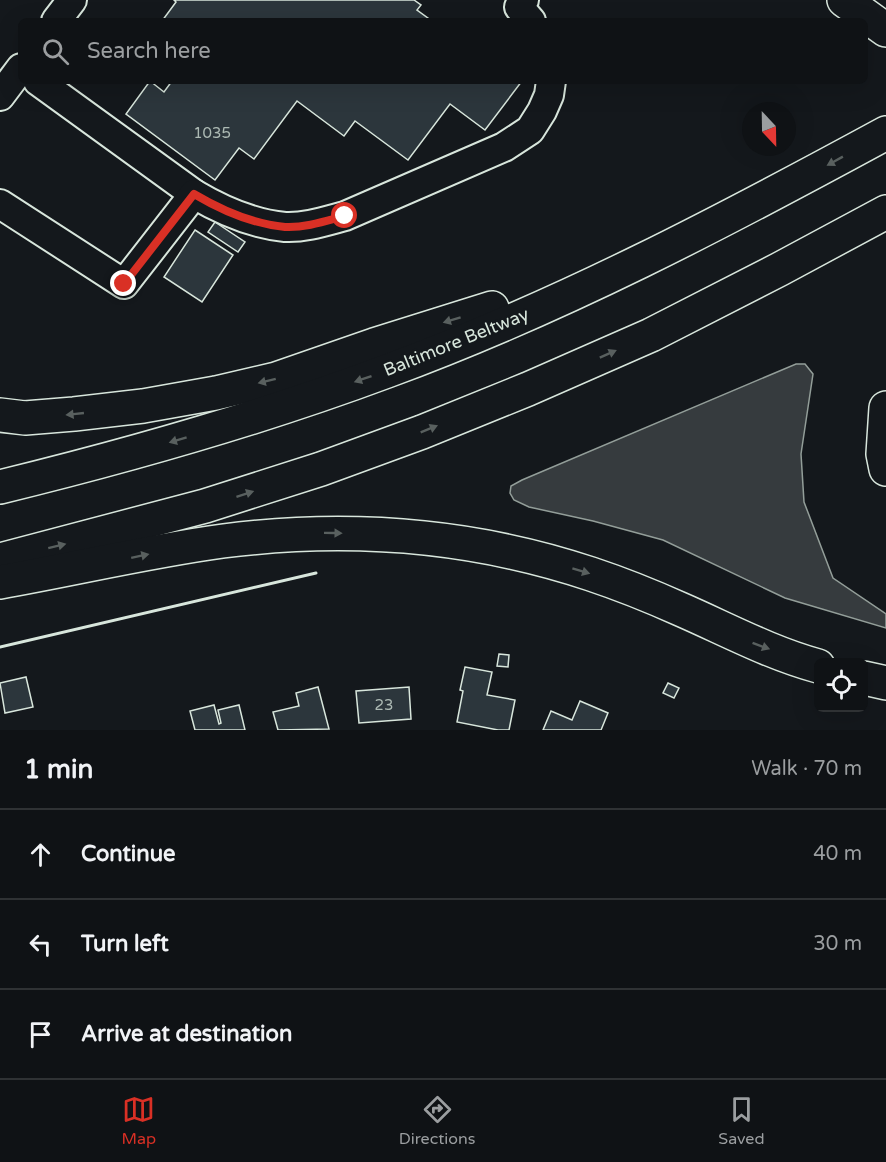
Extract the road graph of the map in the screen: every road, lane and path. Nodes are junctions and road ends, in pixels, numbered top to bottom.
1 (72, 0) edge
2 (524, 0) edge
3 (850, 5) edge
4 (58, 18) edge
5 (528, 18) edge
6 (886, 30) edge
7 (18, 72) edge
8 (42, 84) edge
9 (550, 84) edge
10 (0, 96) edge
11 (886, 133) edge
12 (194, 194) junction
13 (0, 204) edge
14 (743, 211) junction
15 (886, 212) edge
16 (886, 408) edge
17 (0, 415) edge
18 (886, 469) edge
19 (0, 487) edge
20 (0, 560) edge
21 (0, 582) edge
22 (814, 664) edge
23 (868, 679) edge
24 (886, 683) edge

1 - 4 lane
2 - 5 lane
3 - 6 main road
7 - 10 lane
8 - 12 lane
9 - 12 lane
11 -> 14 main road, Baltimore Beltway
12 - 13 lane
14 -> 17 main road
14 -> 19 main road, Baltimore Beltway
20 -> 15 main road
16 - 18 main road
21 -> 22 main road
23 - 24 main road

